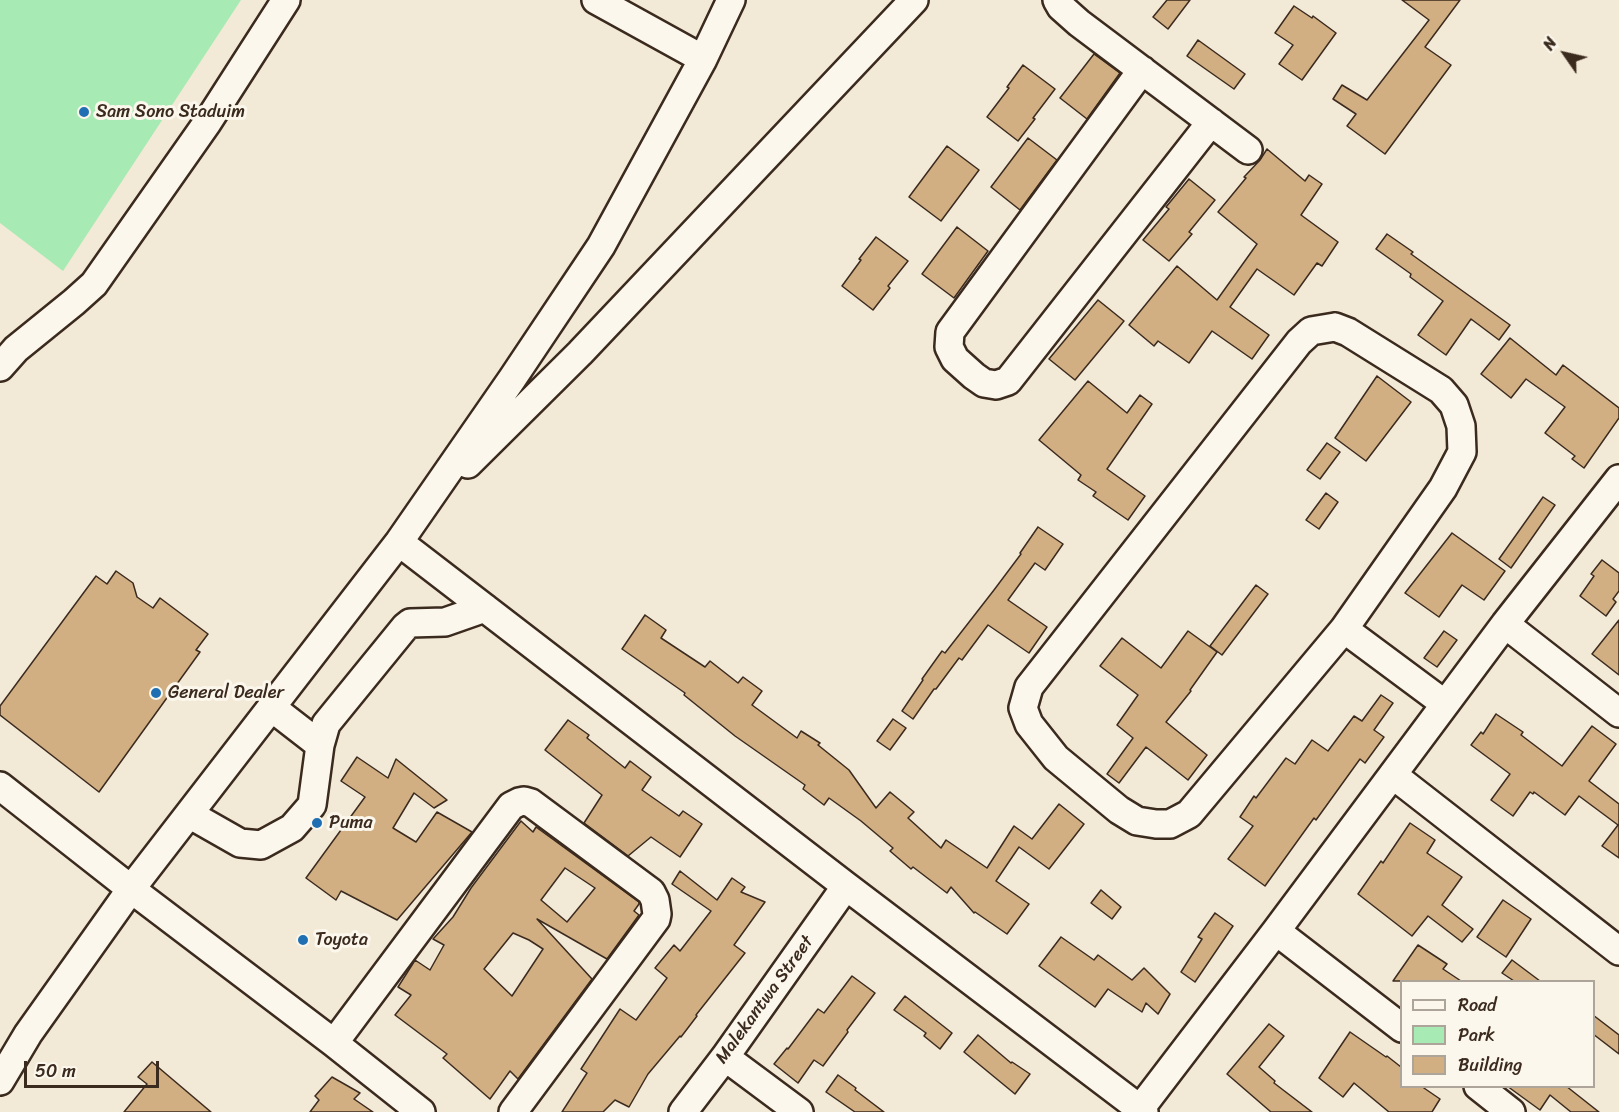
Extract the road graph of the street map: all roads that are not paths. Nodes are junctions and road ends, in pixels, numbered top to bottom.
1 (286, 0) edge
2 (596, 0) edge
3 (731, 0) edge
4 (914, 0) edge
5 (1057, 0) edge
6 (703, 59) junction
7 (1142, 70) junction
8 (1211, 122) junction
9 (1248, 150) dead end
10 (0, 367) edge
11 (1618, 480) edge
12 (430, 500) junction
13 (399, 542) junction
14 (485, 608) junction
15 (1505, 624) junction
16 (1344, 629) junction
17 (1445, 705) junction
18 (271, 708) junction
19 (1619, 713) edge
20 (320, 745) junction
21 (1393, 775) junction
22 (0, 786) edge
23 (189, 814) junction
24 (846, 886) junction
25 (131, 889) junction
26 (1276, 931) junction
27 (1619, 951) edge
28 (1400, 1027) edge
29 (334, 1043) junction
30 (726, 1057) junction
31 (0, 1081) edge
32 (1481, 1088) edge
33 (415, 1110) edge
34 (1142, 1110) edge
35 (513, 1112) edge
36 (683, 1112) edge
37 (799, 1112) edge
38 (1511, 1112) edge

1 - 10 street
2 - 6 street
3 - 6 street
4 - 12 street
5 - 7 street
6 - 12 street
7 - 8 street
7 - 8 street
8 - 9 street
11 - 15 street
12 - 13 street
13 - 14 street
13 - 18 street
14 - 20 street
14 - 24 street
15 - 17 street
15 - 19 street
16 - 16 street
16 - 17 street
17 - 21 street
18 - 20 street
18 - 23 street
20 - 23 street
21 - 26 street
21 - 27 street
22 - 25 street
23 - 25 street
24 - 30 street, Malekantwa Street
24 - 34 street
25 - 29 street
25 - 31 street
26 - 28 street
26 - 34 street
29 - 33 street
29 - 35 street
30 - 36 street, Malekantwa Street
30 - 37 street
32 - 38 street

